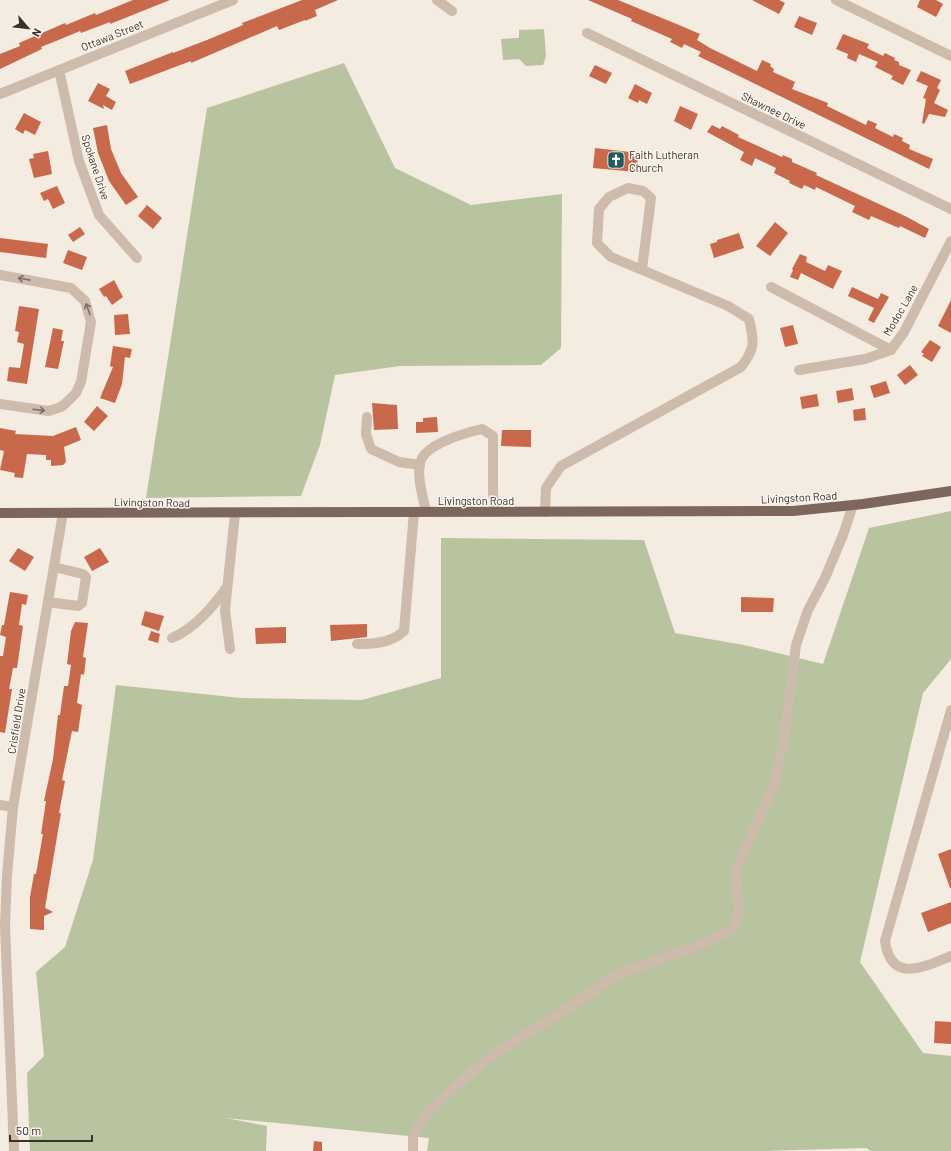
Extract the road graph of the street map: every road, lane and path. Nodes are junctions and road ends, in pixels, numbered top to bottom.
1 (233, 0) edge
2 (437, 0) edge
3 (836, 0) edge
4 (452, 12) dead end
5 (587, 33) dead end
6 (951, 56) edge
7 (59, 70) junction
8 (0, 94) edge
9 (951, 209) edge
10 (951, 241) edge
11 (137, 258) dead end
12 (642, 269) junction
13 (0, 275) edge
14 (771, 287) dead end
15 (891, 350) junction
16 (799, 370) dead end
17 (0, 404) edge
18 (367, 417) dead end
19 (420, 465) junction
20 (951, 491) edge
21 (853, 505) junction
22 (414, 512) junction
23 (426, 512) junction
24 (496, 512) junction
25 (545, 512) junction
26 (0, 513) edge
27 (63, 513) junction
28 (235, 514) junction
29 (54, 567) junction
30 (228, 586) junction
31 (48, 602) junction
32 (172, 638) dead end
33 (357, 644) dead end
34 (230, 649) dead end
35 (951, 710) edge
36 (0, 805) edge
37 (13, 806) junction
38 (951, 956) edge
39 (14, 1151) edge
40 (413, 1151) edge

1 - 7 street, Ottawa Street
2 - 4 street
3 - 6 street
5 - 9 street, Shawnee Drive
7 - 8 street, Ottawa Street
7 - 11 street, Spokane Drive
10 - 15 street, Modoc Lane
12 - 12 street
12 - 25 street
17 -> 13 street
14 - 15 street
15 - 16 street, Modoc Lane
18 - 19 street
19 - 23 street
19 - 24 street
20 - 21 main road, Livingston Road
21 - 25 main road, Livingston Road
21 - 40 street
22 - 23 main road, Livingston Road
22 - 28 main road, Livingston Road
22 - 33 street
23 - 24 main road, Livingston Road
24 - 25 main road, Livingston Road
26 - 27 main road, Livingston Road
27 - 28 main road, Livingston Road
27 - 29 street, Crisfield Drive
28 - 30 street
29 - 31 street, Crisfield Drive
29 - 31 street
30 - 32 street
30 - 34 street
31 - 37 street, Crisfield Drive
35 - 38 street
36 - 37 street
37 - 39 street, Crisfield Drive

